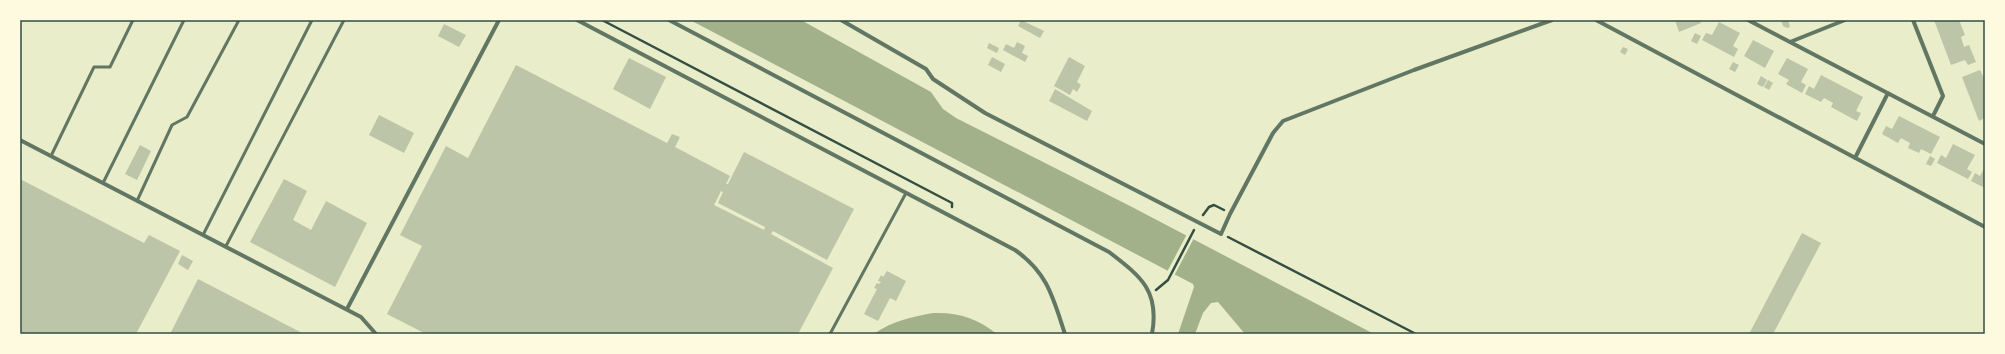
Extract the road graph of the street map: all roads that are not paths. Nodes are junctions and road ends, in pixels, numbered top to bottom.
1 (133, 20) edge
2 (184, 20) edge
3 (239, 20) edge
4 (312, 20) edge
5 (344, 20) edge
6 (499, 20) edge
7 (577, 20) edge
8 (669, 20) edge
9 (841, 20) edge
10 (1552, 20) edge
11 (1596, 20) edge
12 (1748, 20) edge
13 (1845, 20) edge
14 (1913, 20) edge
15 (1790, 42) junction
16 (1888, 93) junction
17 (1933, 116) junction
18 (20, 140) edge
19 (1985, 144) edge
20 (50, 156) junction
21 (1855, 158) junction
22 (103, 183) junction
23 (906, 193) junction
24 (138, 200) junction
25 (1985, 227) edge
26 (203, 234) junction
27 (226, 246) junction
28 (347, 309) junction
29 (376, 334) edge
30 (830, 334) edge
31 (1065, 334) edge
32 (1152, 334) edge

1 - 20 lane
2 - 22 lane
3 - 24 lane
4 - 26 lane
5 - 27 lane
6 - 28 street
7 - 23 street
8 - 32 street
9 - 10 street
11 - 21 street
12 - 15 street
13 - 15 street
14 - 17 street
15 - 16 street
16 - 17 street
16 - 21 street
17 - 19 street
18 - 20 street
20 - 22 street
21 - 25 street
22 - 24 street
23 - 30 lane
23 - 31 street
24 - 26 street
26 - 27 street
27 - 28 street
28 - 29 street

